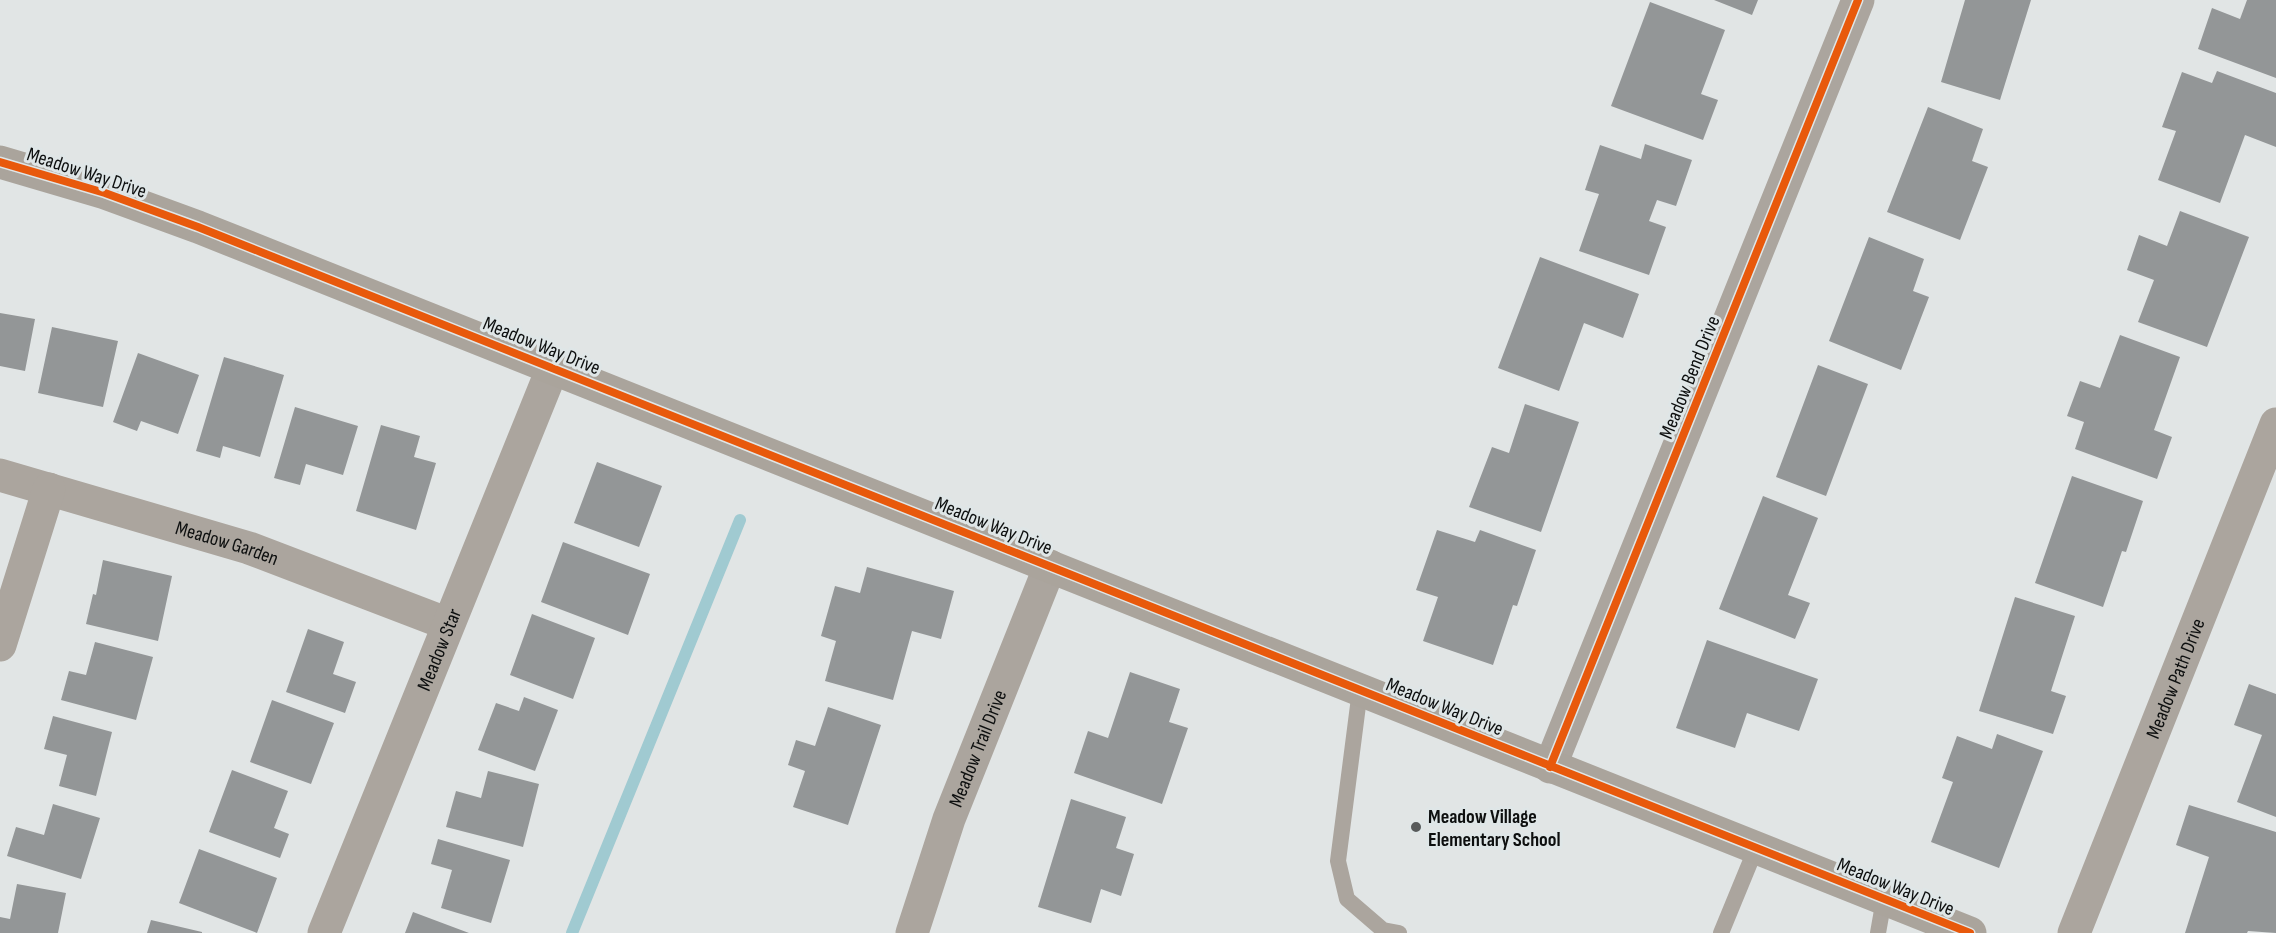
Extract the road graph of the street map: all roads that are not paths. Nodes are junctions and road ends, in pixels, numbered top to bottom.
1 (1858, 0) edge
2 (0, 162) edge
3 (553, 367) junction
4 (2276, 424) edge
5 (0, 475) edge
6 (49, 489) junction
7 (1050, 566) junction
8 (448, 624) junction
9 (0, 645) edge
10 (1360, 690) junction
11 (1550, 767) junction
12 (1756, 848) junction
13 (1884, 899) junction
14 (324, 933) edge
15 (912, 933) edge
16 (1399, 933) edge
17 (1721, 933) edge
18 (1878, 933) edge
19 (1970, 933) edge
20 (2074, 933) edge

1 - 11 street, Meadow Bend Drive
2 - 3 street, Meadow Way Drive
3 - 7 street, Meadow Way Drive
3 - 8 street, Meadow Star
4 - 20 street, Meadow Path Drive
5 - 6 street, Meadow Garden
6 - 8 street, Meadow Garden
6 - 9 street
7 - 10 street, Meadow Way Drive
7 - 15 street, Meadow Trail Drive
8 - 14 street, Meadow Star
10 - 11 street, Meadow Way Drive
10 - 16 lane
11 - 12 street, Meadow Way Drive
12 - 13 street, Meadow Way Drive
12 - 17 lane
13 - 18 lane
13 - 19 street, Meadow Way Drive

